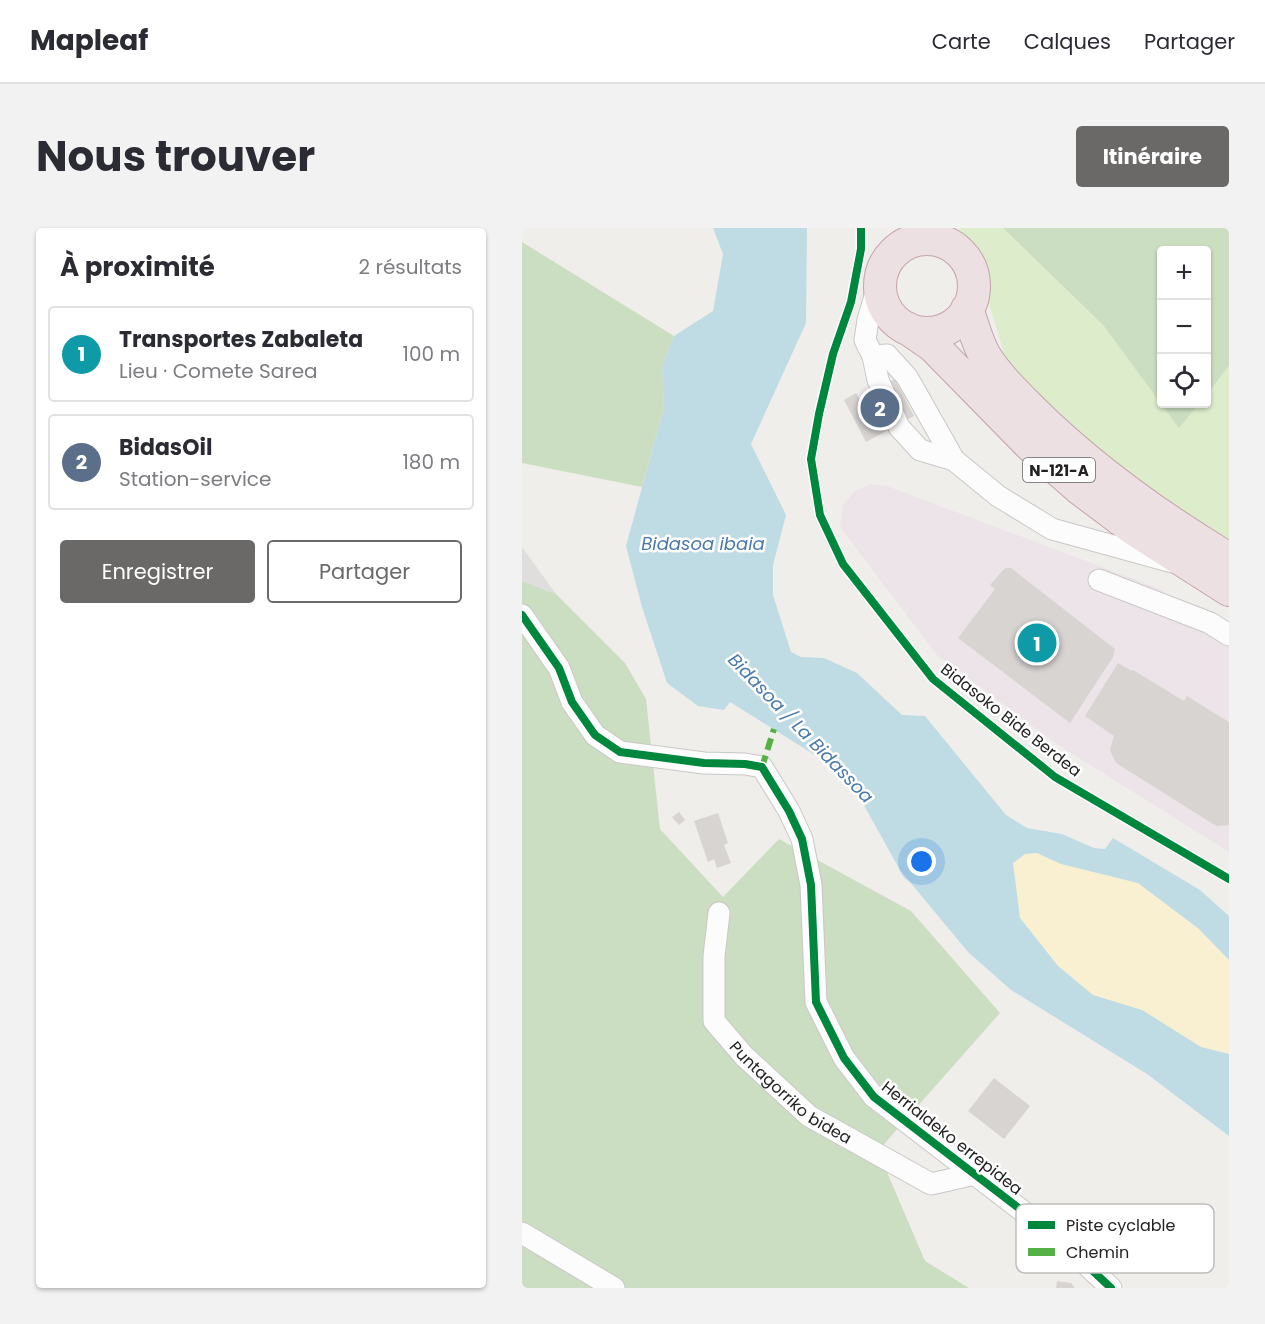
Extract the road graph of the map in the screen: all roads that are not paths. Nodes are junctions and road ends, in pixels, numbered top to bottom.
1 (943, 237) edge
2 (889, 253) edge
3 (967, 309) junction
4 (907, 328) junction
5 (873, 357) junction
6 (954, 460) junction
7 (1229, 559) edge
8 (1190, 567) junction
9 (1099, 580) dead end
10 (1229, 590) edge
11 (522, 615) edge
12 (1229, 635) edge
13 (719, 913) dead end
14 (975, 1174) junction
15 (1016, 1206) edge
16 (522, 1233) edge
17 (1095, 1273) edge
18 (614, 1288) edge
19 (1111, 1288) edge

1 - 2 highway
1 - 3 highway
2 - 4 highway, N-121-A
2 - 5 street
3 - 4 highway
3 - 7 highway, N-121-A
4 - 8 highway, N-121-A
5 - 6 street
5 - 6 street
6 - 8 street
8 - 10 highway, N-121-A
9 - 12 street
11 - 14 street, Herrialdeko errepidea
13 - 14 street, Puntagorriko bidea
14 - 15 street, Herrialdeko errepidea
16 - 18 street
17 - 19 street, Herrialdeko errepidea

